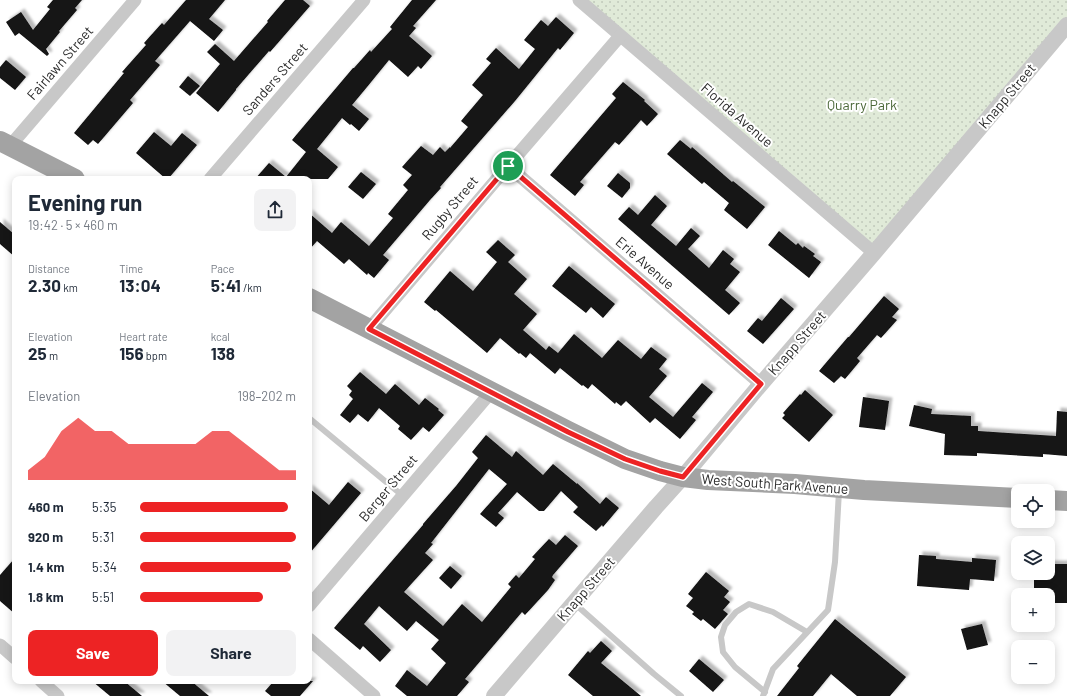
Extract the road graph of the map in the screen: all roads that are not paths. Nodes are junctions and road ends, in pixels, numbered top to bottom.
1 (135, 0) edge
2 (364, 0) edge
3 (579, 0) edge
4 (1067, 25) edge
5 (620, 36) junction
6 (5, 143) edge
7 (508, 166) junction
8 (69, 176) edge
9 (213, 176) edge
10 (874, 253) junction
11 (312, 300) edge
12 (369, 329) junction
13 (761, 384) junction
14 (491, 392) junction
15 (312, 420) edge
16 (683, 477) junction
17 (840, 488) junction
18 (403, 496) junction
19 (1011, 498) edge
20 (1055, 500) edge
21 (1067, 501) edge
22 (312, 602) edge
23 (574, 603) junction
24 (808, 632) junction
25 (312, 642) edge
26 (0, 645) edge
27 (12, 655) edge
28 (44, 684) edge
29 (764, 694) edge
30 (58, 696) edge
31 (374, 696) edge
32 (494, 696) edge
33 (681, 696) edge

1 - 6 street, Fairlawn Street
2 - 9 street, Sanders Street
3 - 5 street, Florida Avenue
4 - 10 street, Knapp Street
5 - 7 street, Rugby Street
5 - 10 street, Florida Avenue
6 - 8 main road
7 - 12 street, Rugby Street
7 - 13 street, Erie Avenue
10 - 13 street, Knapp Street
11 - 12 main road, West South Park Avenue
12 - 14 main road, West South Park Avenue
13 - 16 street, Knapp Street
14 - 16 main road, West South Park Avenue
14 - 18 street, Berger Street
15 - 18 lane
16 - 17 main road, West South Park Avenue
16 - 23 street, Knapp Street
17 - 19 main road, West South Park Avenue
17 - 24 lane
18 - 22 street, Berger Street
20 - 21 main road
23 - 32 street, Knapp Street
23 - 33 lane
24 - 29 lane
24 - 29 lane
25 - 31 street
26 - 27 street
28 - 30 street

